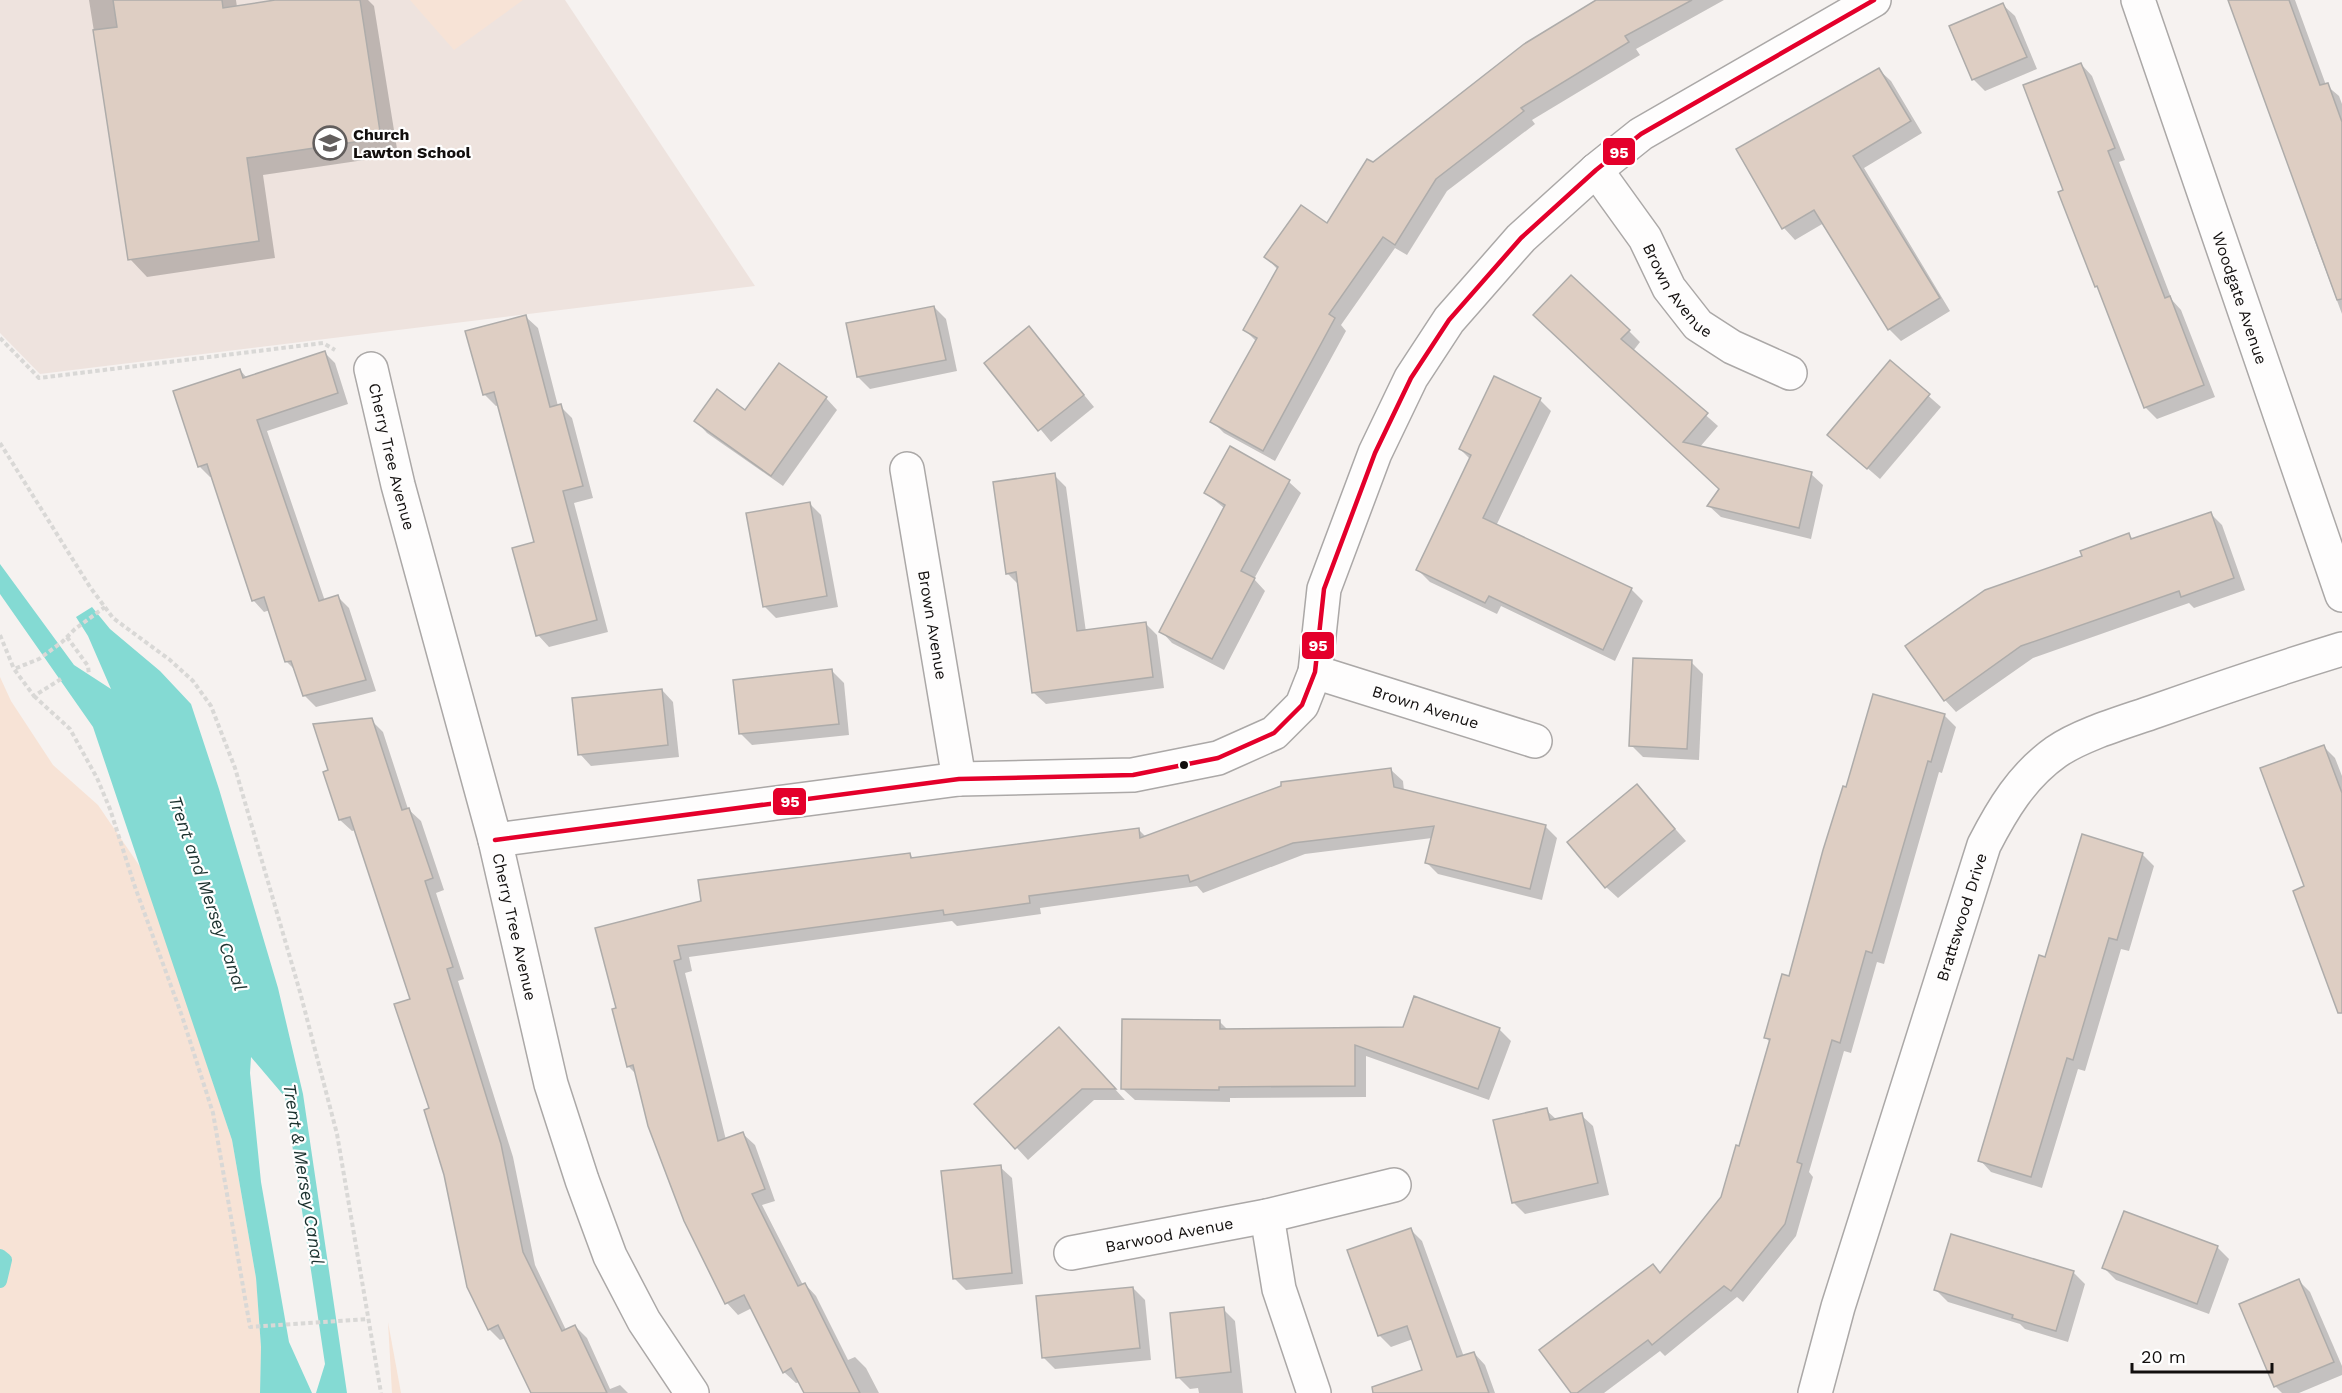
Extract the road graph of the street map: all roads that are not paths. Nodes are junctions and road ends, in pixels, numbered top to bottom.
1 (1874, 0) edge
2 (2138, 0) edge
3 (1596, 170) junction
4 (370, 369) road end
5 (1790, 373) dead end
6 (907, 469) dead end
7 (2342, 595) edge
8 (2342, 649) edge
9 (1315, 672) junction
10 (1535, 741) dead end
11 (959, 779) junction
12 (495, 840) junction
13 (1394, 1185) dead end
14 (1268, 1216) junction
15 (1071, 1253) dead end
16 (692, 1393) edge
17 (1314, 1393) edge
18 (1815, 1393) edge

1 - 3 street
2 - 7 street, Woodgate Avenue
3 - 5 street, Brown Avenue
3 - 9 street
4 - 12 street, Cherry Tree Avenue
6 - 11 street, Brown Avenue
8 - 18 street, Brattswood Drive
9 - 10 street, Brown Avenue
9 - 11 street
11 - 12 street
12 - 16 street, Cherry Tree Avenue
13 - 14 street, Barwood Avenue
14 - 15 street, Barwood Avenue
14 - 17 street

